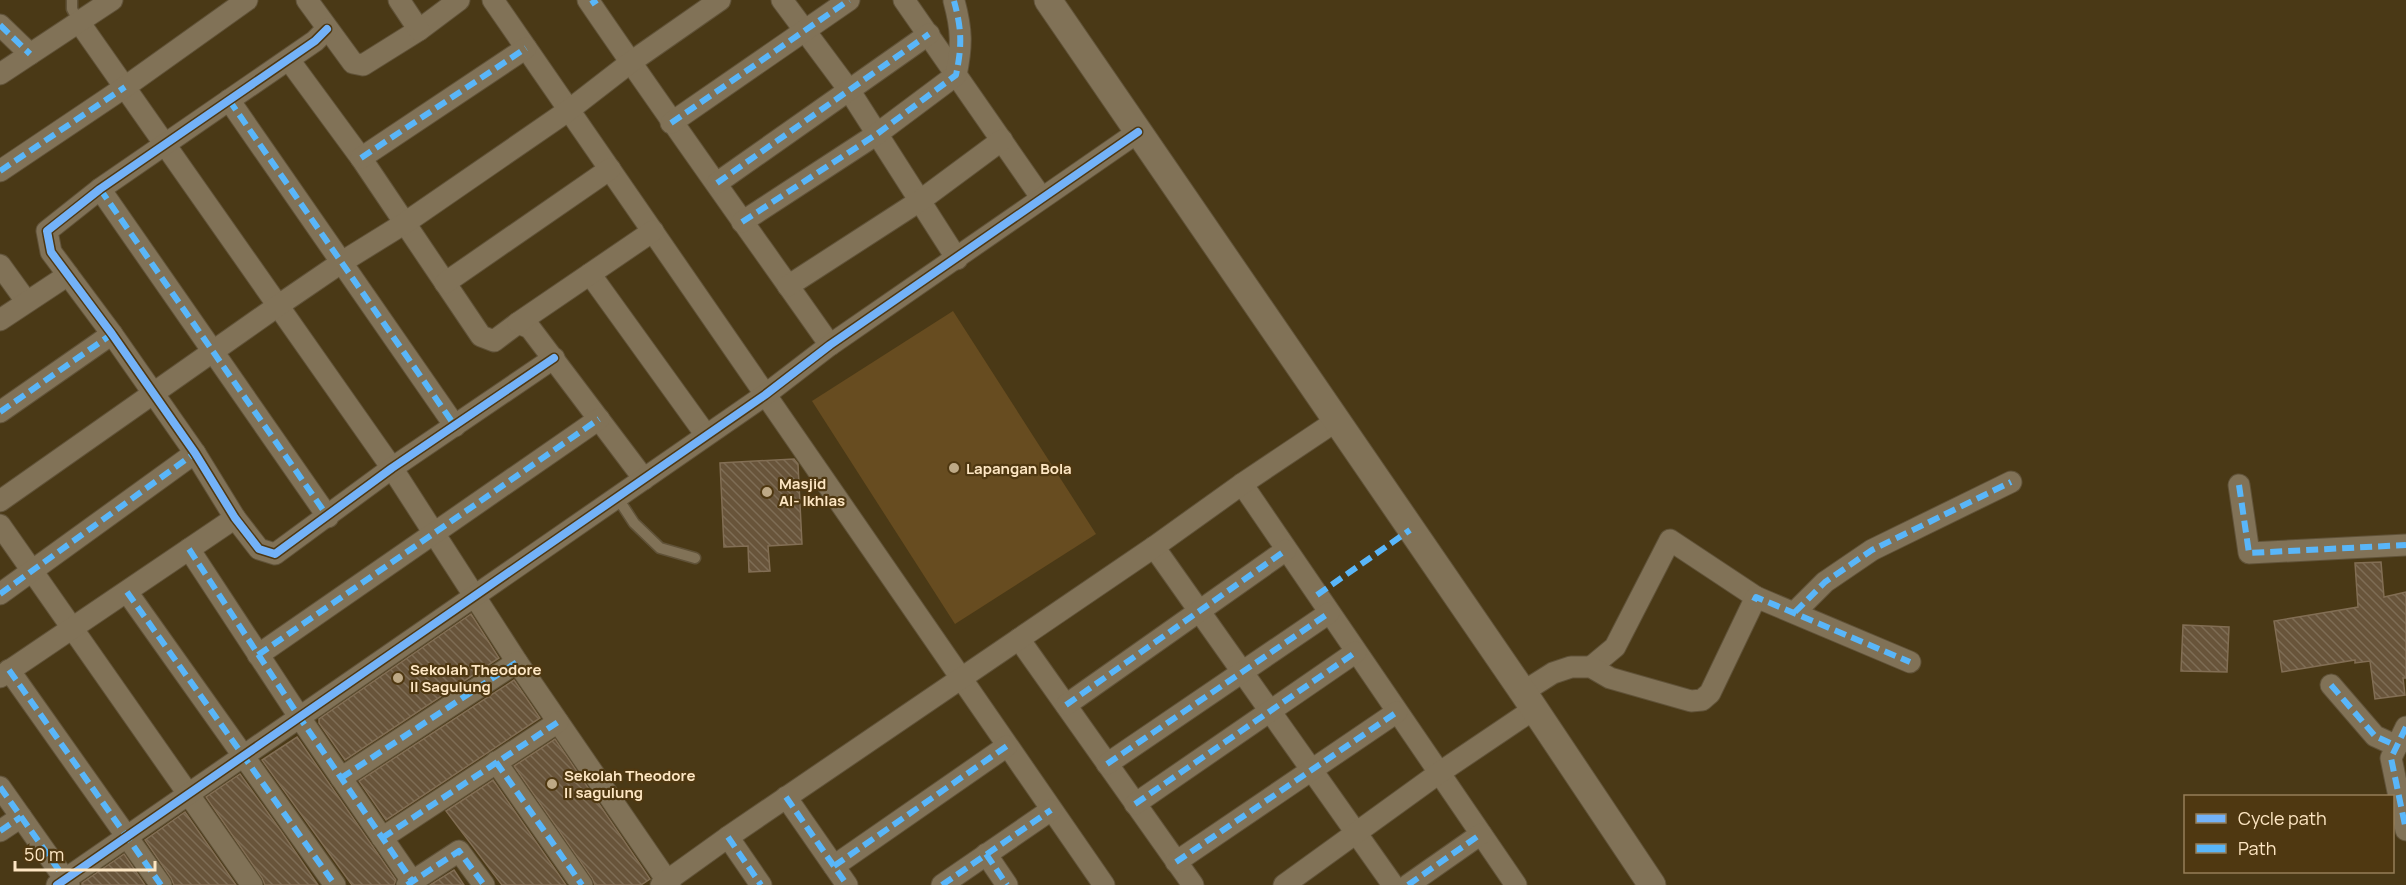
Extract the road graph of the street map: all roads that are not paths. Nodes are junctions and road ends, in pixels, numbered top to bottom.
1 (72, 0) edge
2 (112, 0) edge
3 (246, 0) edge
4 (308, 0) edge
5 (399, 0) edge
6 (459, 0) edge
7 (493, 0) edge
8 (720, 0) edge
9 (782, 0) edge
10 (849, 0) edge
11 (904, 0) edge
12 (1048, 0) edge
13 (954, 1) edge
14 (592, 2) edge
15 (79, 22) junction
16 (0, 25) edge
17 (327, 29) junction
18 (419, 30) junction
19 (804, 31) junction
20 (929, 34) junction
21 (526, 48) junction
22 (30, 54) junction
23 (289, 60) junction
24 (632, 62) junction
25 (0, 74) edge
26 (956, 75) junction
27 (125, 87) junction
28 (849, 90) junction
29 (229, 100) junction
30 (569, 110) junction
31 (671, 123) junction
32 (1138, 132) junction
33 (877, 134) junction
34 (1002, 140) junction
35 (165, 145) junction
36 (361, 158) junction
37 (610, 169) junction
38 (0, 171) edge
39 (717, 183) junction
40 (100, 189) junction
41 (1041, 197) junction
42 (921, 200) junction
43 (742, 222) junction
44 (405, 223) junction
45 (653, 231) junction
46 (957, 259) junction
47 (342, 262) junction
48 (0, 265) edge
49 (590, 274) junction
50 (68, 275) junction
51 (445, 283) junction
52 (788, 286) junction
53 (26, 302) junction
54 (279, 305) junction
55 (0, 320) edge
56 (518, 323) junction
57 (112, 334) junction
58 (830, 345) junction
59 (213, 353) junction
60 (554, 358) junction
61 (152, 394) junction
62 (765, 395) junction
63 (0, 412) edge
64 (599, 419) junction
65 (1336, 421) junction
66 (455, 426) junction
67 (706, 435) junction
68 (195, 453) junction
69 (392, 468) junction
70 (644, 479) junction
71 (2011, 482) dead end
72 (1242, 484) junction
73 (2239, 485) dead end
74 (617, 497) junction
75 (0, 501) edge
76 (328, 517) junction
77 (235, 518) junction
78 (0, 525) edge
79 (434, 533) junction
80 (2406, 545) edge
81 (1154, 547) junction
82 (189, 549) junction
83 (1286, 550) junction
84 (695, 558) dead end
85 (33, 571) junction
86 (127, 592) junction
87 (0, 594) edge
88 (474, 596) junction
89 (1756, 597) junction
90 (1200, 612) junction
91 (1795, 612) junction
92 (1329, 613) junction
93 (72, 629) junction
94 (1019, 639) junction
95 (1356, 651) junction
96 (258, 655) junction
97 (517, 662) junction
98 (1910, 662) dead end
99 (1591, 667) junction
100 (1243, 673) junction
101 (4, 674) edge
102 (961, 679) junction
103 (2331, 685) dead end
104 (1528, 701) junction
105 (1066, 705) junction
106 (1397, 711) junction
107 (1270, 712) junction
108 (300, 718) junction
109 (558, 722) junction
110 (2401, 736) edge
111 (1007, 746) junction
112 (245, 756) junction
113 (496, 762) junction
114 (1107, 764) junction
115 (1312, 770) junction
116 (1439, 773) junction
117 (341, 778) junction
118 (0, 787) edge
119 (189, 795) junction
120 (786, 797) junction
121 (1136, 804) junction
122 (1051, 810) junction
123 (21, 817) junction
124 (2406, 830) edge
125 (0, 831) edge
126 (1357, 834) junction
127 (1481, 834) junction
128 (126, 837) junction
129 (728, 837) junction
130 (382, 838) junction
131 (986, 854) junction
132 (1176, 862) junction
133 (834, 866) junction
134 (64, 883) edge
135 (410, 883) edge
136 (666, 884) edge
137 (161, 885) edge
138 (252, 885) edge
139 (335, 885) edge
140 (484, 885) edge
141 (582, 885) edge
142 (760, 885) edge
143 (847, 885) edge
144 (942, 885) edge
145 (1007, 885) edge
146 (1104, 885) edge
147 (1193, 885) edge
148 (1284, 885) edge
149 (1394, 885) edge
150 (1408, 885) edge
151 (1516, 885) edge
152 (1652, 885) edge

1 - 15 lane
2 - 15 street
3 - 27 street
4 - 17 street
5 - 18 street
6 - 18 street
7 - 21 street
8 - 24 street
9 - 19 street
10 - 19 street
11 - 20 street
12 - 32 street
13 - 26 street
14 - 24 street
15 - 22 street
15 - 27 street
16 - 22 street
17 - 18 street
17 - 23 street
19 - 28 street
19 - 31 street
20 - 26 street
20 - 28 street
21 - 30 street
21 - 36 street
22 - 25 street
23 - 29 street
23 - 36 street
24 - 30 street
24 - 31 street
26 - 33 street
26 - 34 street
27 - 35 street
27 - 38 street
28 - 33 street
28 - 39 street
29 - 35 street
29 - 47 street
30 - 37 street
30 - 44 street
31 - 39 street
32 - 41 street
32 - 65 street
33 - 42 street
33 - 43 street
34 - 41 street
34 - 42 street
35 - 40 street
35 - 54 street
36 - 44 street
37 - 45 street
37 - 51 street
39 - 43 street
40 - 50 street
40 - 59 street
41 - 46 street
42 - 46 street
42 - 52 street
43 - 52 street
44 - 47 street
44 - 51 street
45 - 49 street
45 - 62 street
46 - 58 street
47 - 54 street
47 - 66 street
48 - 53 street
49 - 56 street
49 - 67 street
50 - 53 street
50 - 57 street
51 - 56 street
52 - 58 street
53 - 55 street
54 - 59 street
54 - 69 street
56 - 60 street
57 - 61 street
57 - 63 street
58 - 62 street
59 - 61 street
59 - 76 street
60 - 64 street
60 - 66 street
61 - 68 street
61 - 75 street
62 - 67 street
62 - 102 street
64 - 70 street
64 - 79 street
65 - 72 street
65 - 104 street
66 - 69 street
67 - 70 street
68 - 77 street
68 - 85 street
69 - 76 street
69 - 79 street
70 - 74 street
71 - 91 street
72 - 81 street
72 - 83 street
73 - 80 street
74 - 84 lane
74 - 88 street
76 - 77 street
77 - 82 street
78 - 85 street
79 - 88 street
79 - 96 street
81 - 90 street
81 - 94 street
82 - 86 street
82 - 96 street
83 - 90 street
83 - 92 street
85 - 87 street
85 - 93 street
86 - 93 street
86 - 112 street
88 - 97 street
88 - 108 street
89 - 91 street
89 - 99 street
89 - 99 street
90 - 100 street
90 - 105 street
91 - 98 street
92 - 95 street
92 - 100 street
93 - 101 street
93 - 119 street
94 - 102 street
94 - 105 street
95 - 106 street
95 - 107 street
96 - 108 street
97 - 109 street
97 - 117 street
99 - 104 street
100 - 107 street
100 - 114 street
101 - 128 street
102 - 111 street
102 - 120 street
103 - 110 street
104 - 116 street
104 - 152 street
105 - 114 street
106 - 115 street
106 - 116 street
107 - 115 street
107 - 121 street
108 - 112 street
108 - 117 street
109 - 113 street
109 - 136 street
110 - 124 street
111 - 122 street
111 - 133 street
112 - 119 street
112 - 139 street
113 - 130 street
113 - 141 street
114 - 121 street
115 - 126 street
115 - 132 street
116 - 126 street
116 - 127 street
117 - 130 street
118 - 123 street
119 - 128 street
119 - 138 street
120 - 129 street
120 - 133 street
121 - 132 street
122 - 131 street
122 - 146 street
123 - 125 street
123 - 134 street
126 - 148 street
126 - 149 street
127 - 150 street
127 - 151 street
128 - 134 street
128 - 137 street
129 - 136 street
129 - 142 street
130 - 135 street
131 - 144 street
131 - 145 street
132 - 147 street
133 - 143 street
135 - 140 street

